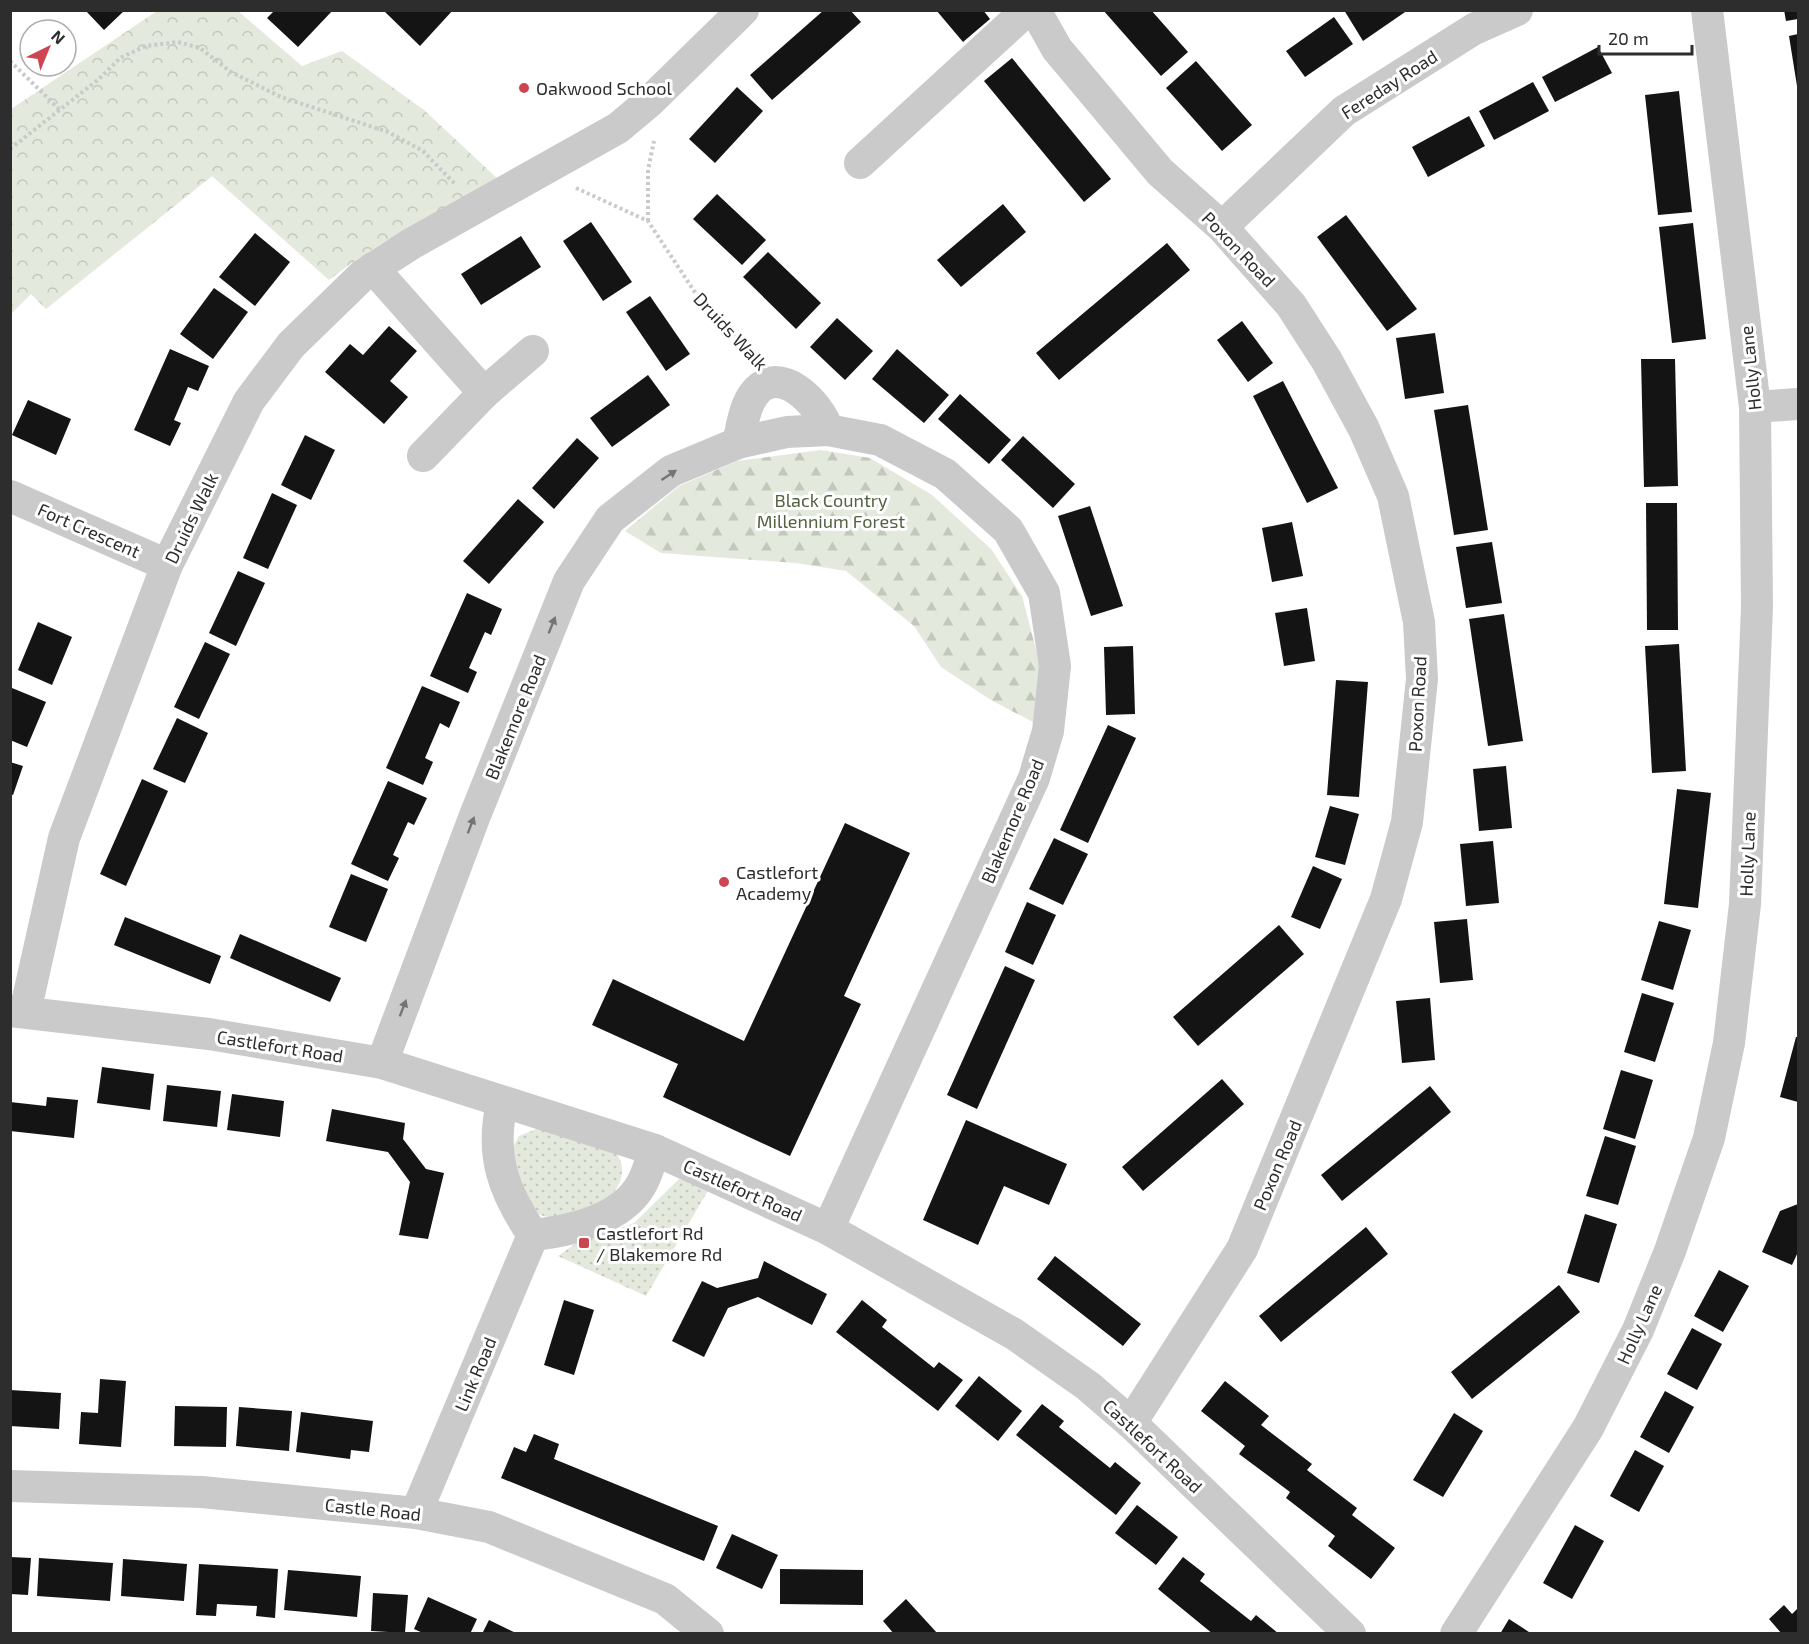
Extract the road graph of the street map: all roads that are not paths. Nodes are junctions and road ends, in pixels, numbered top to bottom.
1 (1027, 10) edge
2 (1035, 10) edge
3 (1517, 10) edge
4 (1707, 10) edge
5 (728, 15) edge
6 (860, 164) dead end
7 (1222, 227) junction
8 (374, 268) junction
9 (533, 351) dead end
10 (484, 393) junction
11 (1798, 405) edge
12 (1755, 407) junction
13 (828, 430) junction
14 (738, 443) junction
15 (423, 456) dead end
16 (10, 496) edge
17 (167, 565) junction
18 (17, 1012) edge
19 (382, 1063) junction
20 (502, 1102) junction
21 (655, 1150) junction
22 (828, 1229) junction
23 (533, 1235) junction
24 (1131, 1423) junction
25 (10, 1486) edge
26 (416, 1513) junction
27 (708, 1634) edge
28 (1350, 1634) edge
29 (1456, 1634) edge

1 - 6 street
2 - 7 street, Poxon Road
3 - 7 street, Fereday Road
4 - 12 street, Holly Lane
5 - 8 street, Druids Walk
7 - 24 street, Poxon Road
8 - 10 street
8 - 17 street, Druids Walk
9 - 10 street
10 - 15 street
11 - 12 street
12 - 29 street, Holly Lane
13 - 14 street, Blakemore Road
13 - 14 street
13 - 22 street, Blakemore Road
19 -> 14 street, Blakemore Road
16 - 17 street, Fort Crescent
17 - 18 street, Druids Walk
18 - 19 street, Castlefort Road
19 - 20 street, Castlefort Road
20 - 21 street, Castlefort Road
20 - 23 street
21 - 22 street, Castlefort Road
21 - 23 street
22 - 24 street, Castlefort Road
23 - 26 street, Link Road
24 - 28 street, Castlefort Road
25 - 26 street, Castle Road
26 - 27 street, Castle Road

